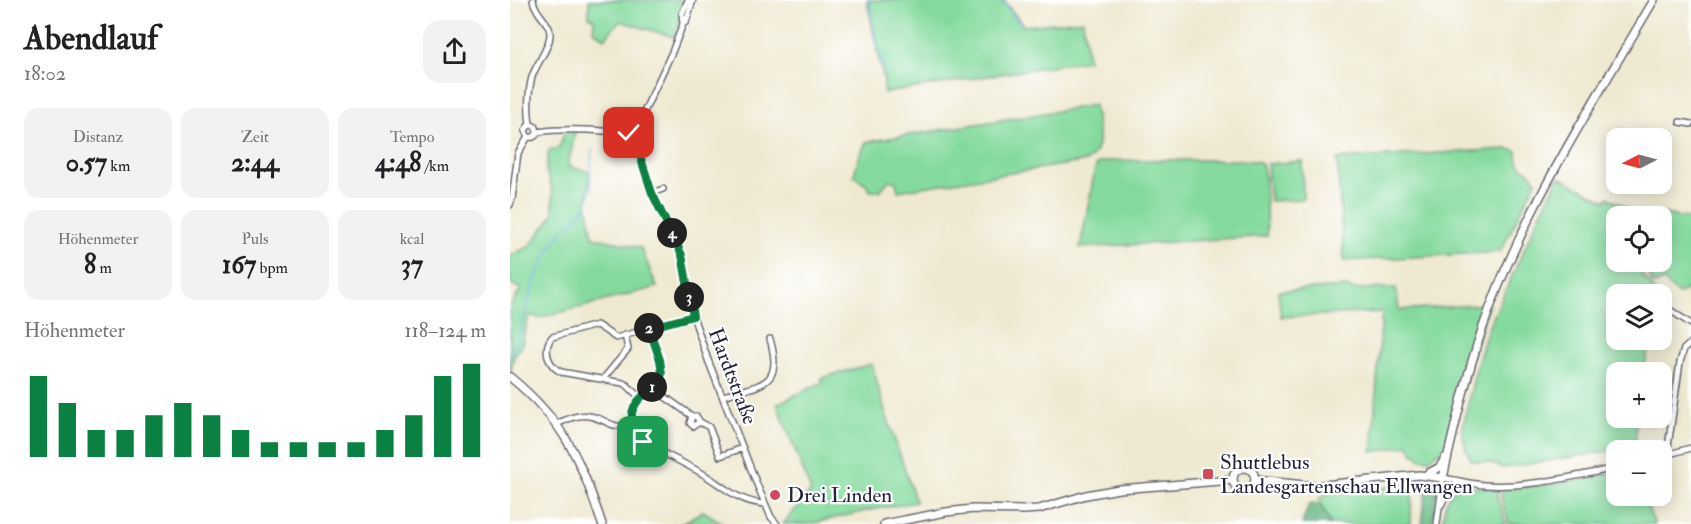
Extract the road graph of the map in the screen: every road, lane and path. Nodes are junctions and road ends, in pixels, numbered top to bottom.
1 (533, 0) edge
2 (688, 0) edge
3 (693, 0) edge
4 (1654, 0) edge
5 (683, 24) junction
6 (1680, 122) dead end
7 (1691, 124) edge
8 (530, 125) junction
9 (537, 132) junction
10 (639, 134) junction
11 (528, 137) junction
12 (510, 151) edge
13 (518, 153) junction
14 (663, 189) dead end
15 (652, 193) junction
16 (510, 205) edge
17 (1672, 311) edge
18 (693, 316) junction
19 (1691, 324) edge
20 (649, 328) junction
21 (625, 334) junction
22 (770, 339) dead end
23 (1691, 343) edge
24 (510, 377) edge
25 (603, 379) junction
26 (651, 387) junction
27 (723, 396) junction
28 (640, 398) junction
29 (557, 424) junction
30 (634, 426) junction
31 (1667, 440) edge
32 (743, 448) junction
33 (1691, 448) edge
34 (1449, 450) junction
35 (1672, 453) edge
36 (1606, 470) edge
37 (1425, 475) junction
38 (1443, 478) junction
39 (1233, 480) junction
40 (1255, 480) junction
41 (1470, 483) junction
42 (765, 504) junction
43 (1439, 510) junction
44 (922, 520) edge
45 (602, 524) edge
46 (777, 524) edge
47 (884, 524) edge
48 (1437, 524) edge

1 - 8 street
2 - 5 street, Hardtstraße
3 - 5 street
4 - 34 main road
5 - 10 street, Hardtstraße
6 - 7 street
8 - 9 street
8 - 11 street
9 - 10 street
9 - 11 street
10 - 15 street, Hardtstraße
11 - 13 street
12 - 13 street
13 - 16 street
14 - 15 street
15 - 18 street, Hardtstraße
17 - 19 street
18 - 20 street
18 - 27 street, Hardtstraße
20 - 21 street
20 - 26 street
21 - 25 street
21 - 25 street
22 - 27 street
23 - 31 street
24 - 29 main road
25 - 28 street
26 - 28 street
26 - 32 street
27 - 32 street, Hardtstraße
28 - 30 street
29 - 30 street
29 - 45 main road
30 - 42 street
32 - 42 street, Hardtstraße
33 - 35 street
34 - 37 main road
34 - 38 main road
36 - 41 street
37 - 38 main road
37 - 40 main road
38 - 41 street
38 - 43 street
39 - 40 main road
39 - 40 main road
39 - 44 main road
41 - 43 street
42 - 46 street, Hardtstraße
43 - 48 street
44 - 47 main road

